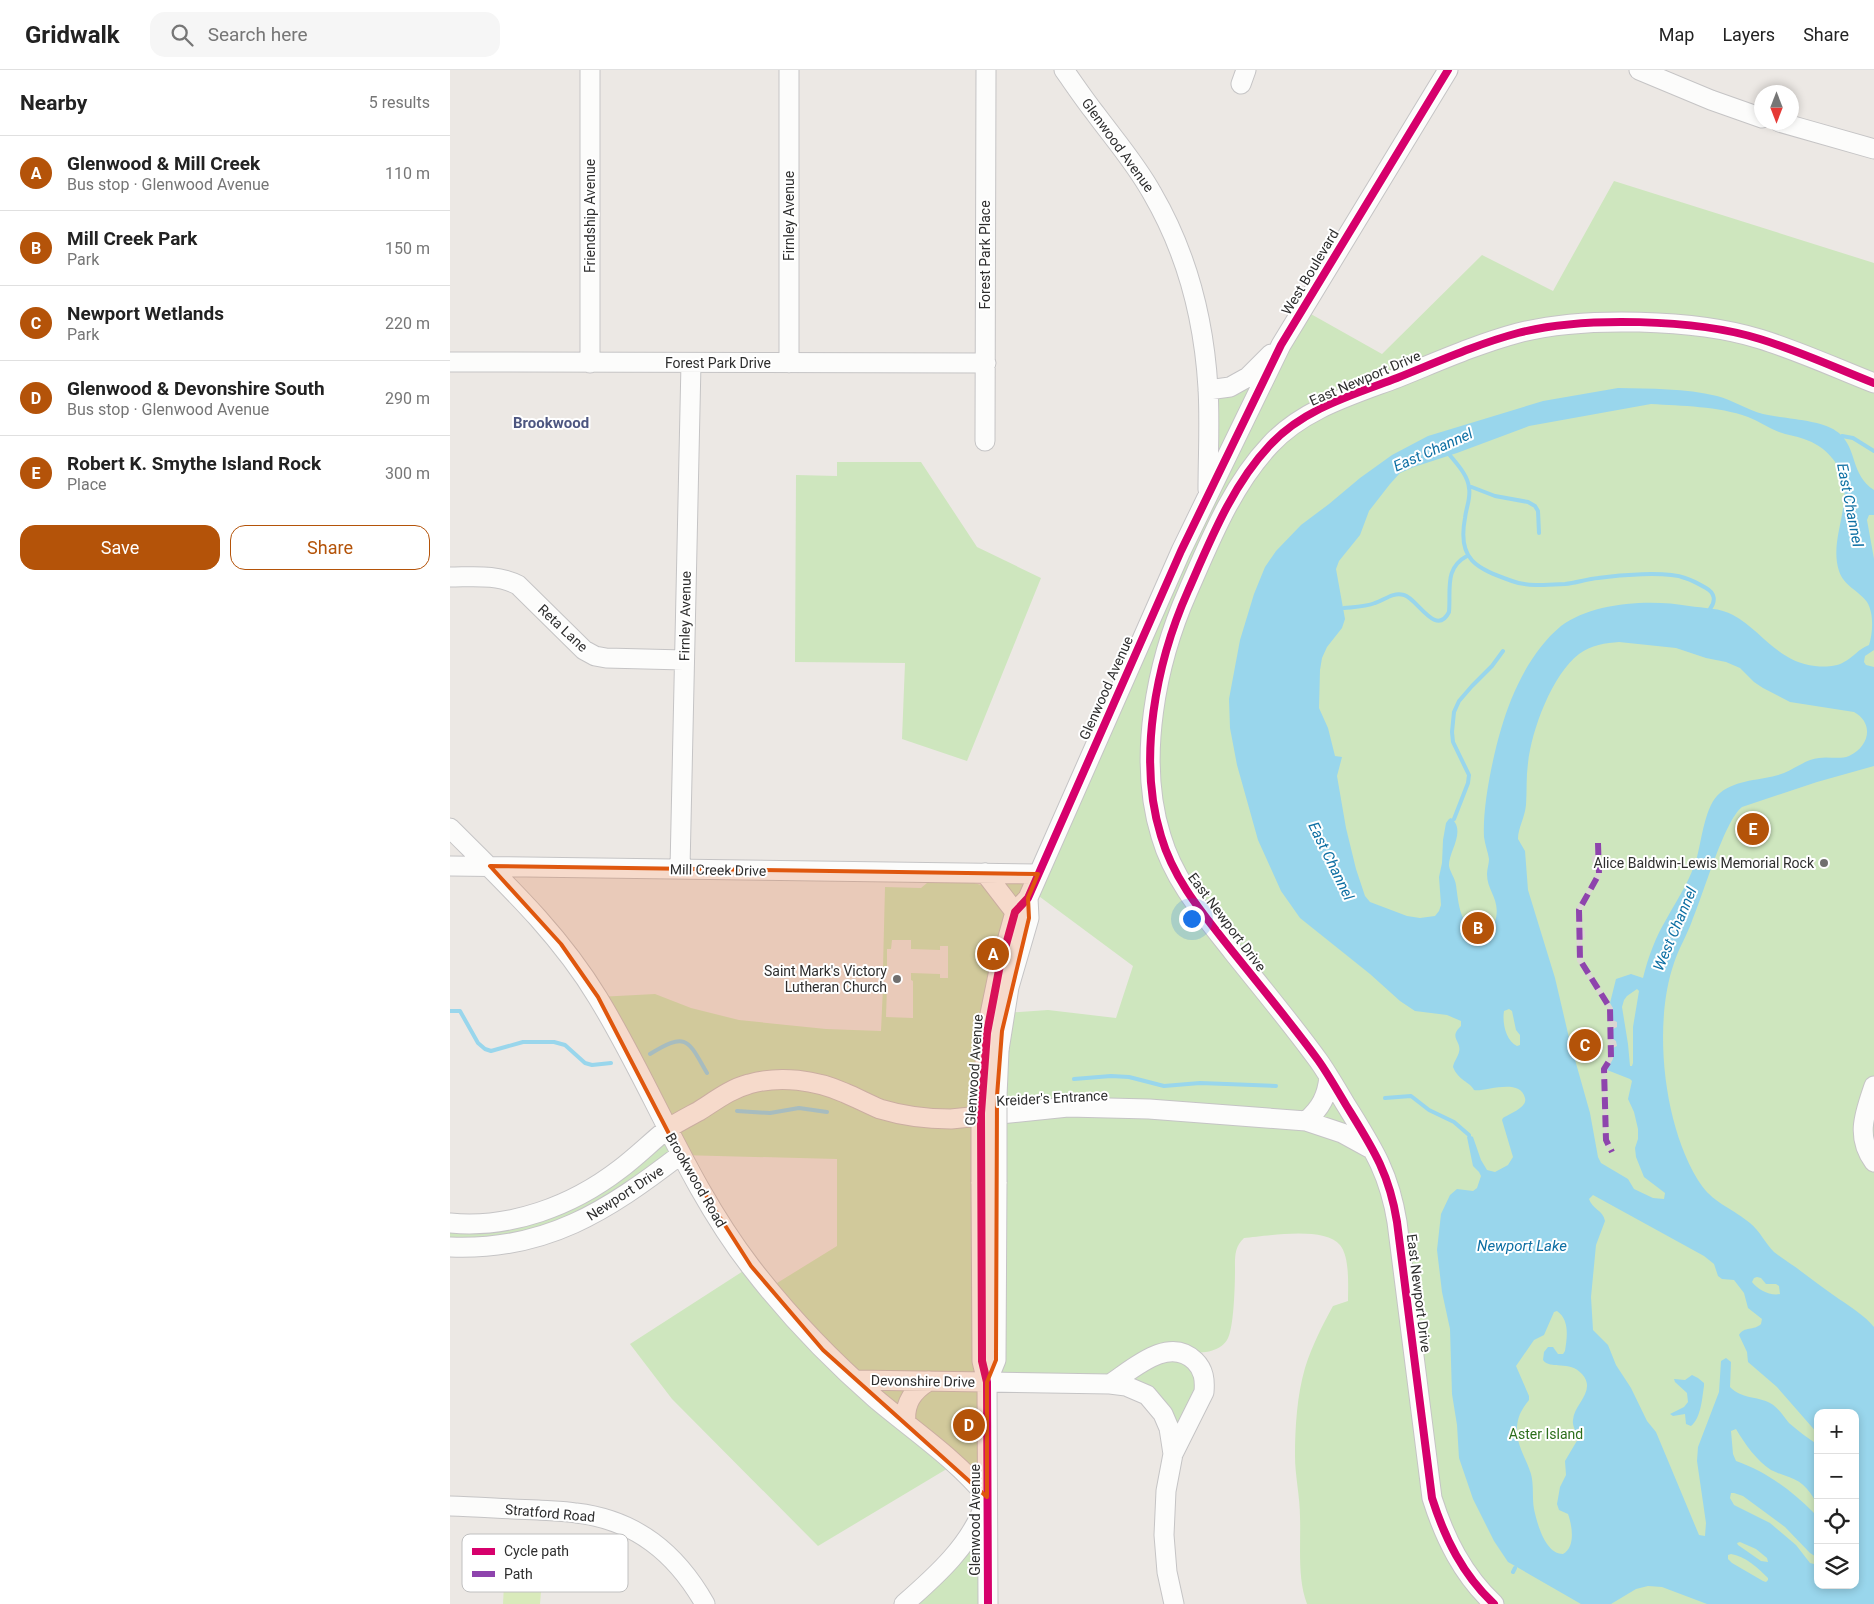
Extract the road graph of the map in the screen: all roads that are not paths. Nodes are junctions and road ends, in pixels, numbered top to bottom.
1 (590, 70) edge
2 (789, 70) edge
3 (986, 70) edge
4 (1064, 70) edge
5 (1448, 70) edge
6 (1639, 70) edge
7 (1754, 115) edge
8 (1799, 128) edge
9 (1874, 150) edge
10 (1281, 345) junction
11 (450, 362) edge
12 (590, 363) junction
13 (691, 363) junction
14 (789, 363) junction
15 (986, 363) junction
16 (1874, 383) edge
17 (1208, 390) junction
18 (985, 441) dead end
19 (1208, 494) junction
20 (450, 577) edge
21 (684, 660) junction
22 (450, 828) edge
23 (450, 866) edge
24 (490, 866) junction
25 (680, 869) junction
26 (985, 874) junction
27 (1038, 874) junction
28 (1028, 898) junction
29 (1015, 912) junction
30 (992, 1050) junction
31 (1329, 1077) junction
32 (1874, 1086) edge
33 (1306, 1121) junction
34 (667, 1130) junction
35 (1375, 1151) junction
36 (680, 1155) junction
37 (1874, 1162) edge
38 (450, 1223) edge
39 (450, 1247) edge
40 (855, 1380) junction
41 (929, 1381) junction
42 (987, 1382) junction
43 (1110, 1384) junction
44 (906, 1423) junction
45 (1173, 1454) junction
46 (988, 1497) junction
47 (450, 1506) edge
48 (705, 1604) edge
49 (904, 1604) edge
50 (988, 1604) edge
51 (1174, 1604) edge
52 (1494, 1604) edge

1 - 12 street, Friendship Avenue
2 - 14 street, Firnley Avenue
3 - 15 street, Forest Park Place
4 - 17 street, Glenwood Avenue
5 - 10 street, West Boulevard
6 - 7 street
8 - 9 street
10 - 17 street, West Boulevard
10 - 19 street, West Boulevard
11 - 12 street, Forest Park Drive
12 - 13 street, Forest Park Drive
13 - 14 street, Forest Park Drive
13 - 21 street, Firnley Avenue
14 - 15 street, Forest Park Drive
15 - 18 street, Forest Park Place
16 - 31 street, East Newport Drive
17 - 19 street, Glenwood Avenue
19 - 27 street, Glenwood Avenue
20 - 21 street, Reta Lane
21 - 25 street, Firnley Avenue
22 - 24 street, Brookwood Road
23 - 24 street, Mill Creek Drive
24 - 25 street, Mill Creek Drive
24 - 34 street, Brookwood Road
25 - 26 street, Mill Creek Drive
26 - 27 street, Mill Creek Drive
26 - 29 street
27 - 28 street, Glenwood Avenue
28 - 29 street, Glenwood Avenue
28 - 30 street, Glenwood Avenue
29 - 30 street, Glenwood Avenue
30 - 42 street, Glenwood Avenue, bridge
31 - 33 street
31 - 35 street, East Newport Drive
32 - 37 street
33 - 34 street, Kreider's Entrance
33 - 35 street, Kreider's Entrance
34 - 36 street, Brookwood Road
34 - 38 street, Newport Drive
35 - 52 street, East Newport Drive
36 - 39 street, Newport Drive
36 - 40 street, Brookwood Road
40 - 41 street, Devonshire Drive
40 - 44 street, Brookwood Road
41 - 42 street, Devonshire Drive
41 - 44 street
42 - 43 street, Devonshire Drive
42 - 46 street, Glenwood Avenue
43 - 45 street, Devonshire Drive
43 - 45 street, Devonshire Drive
44 - 46 street, Brookwood Road
45 - 51 street, Devonshire Drive
46 - 49 street
46 - 50 street, Glenwood Avenue
47 - 48 street, Stratford Road

